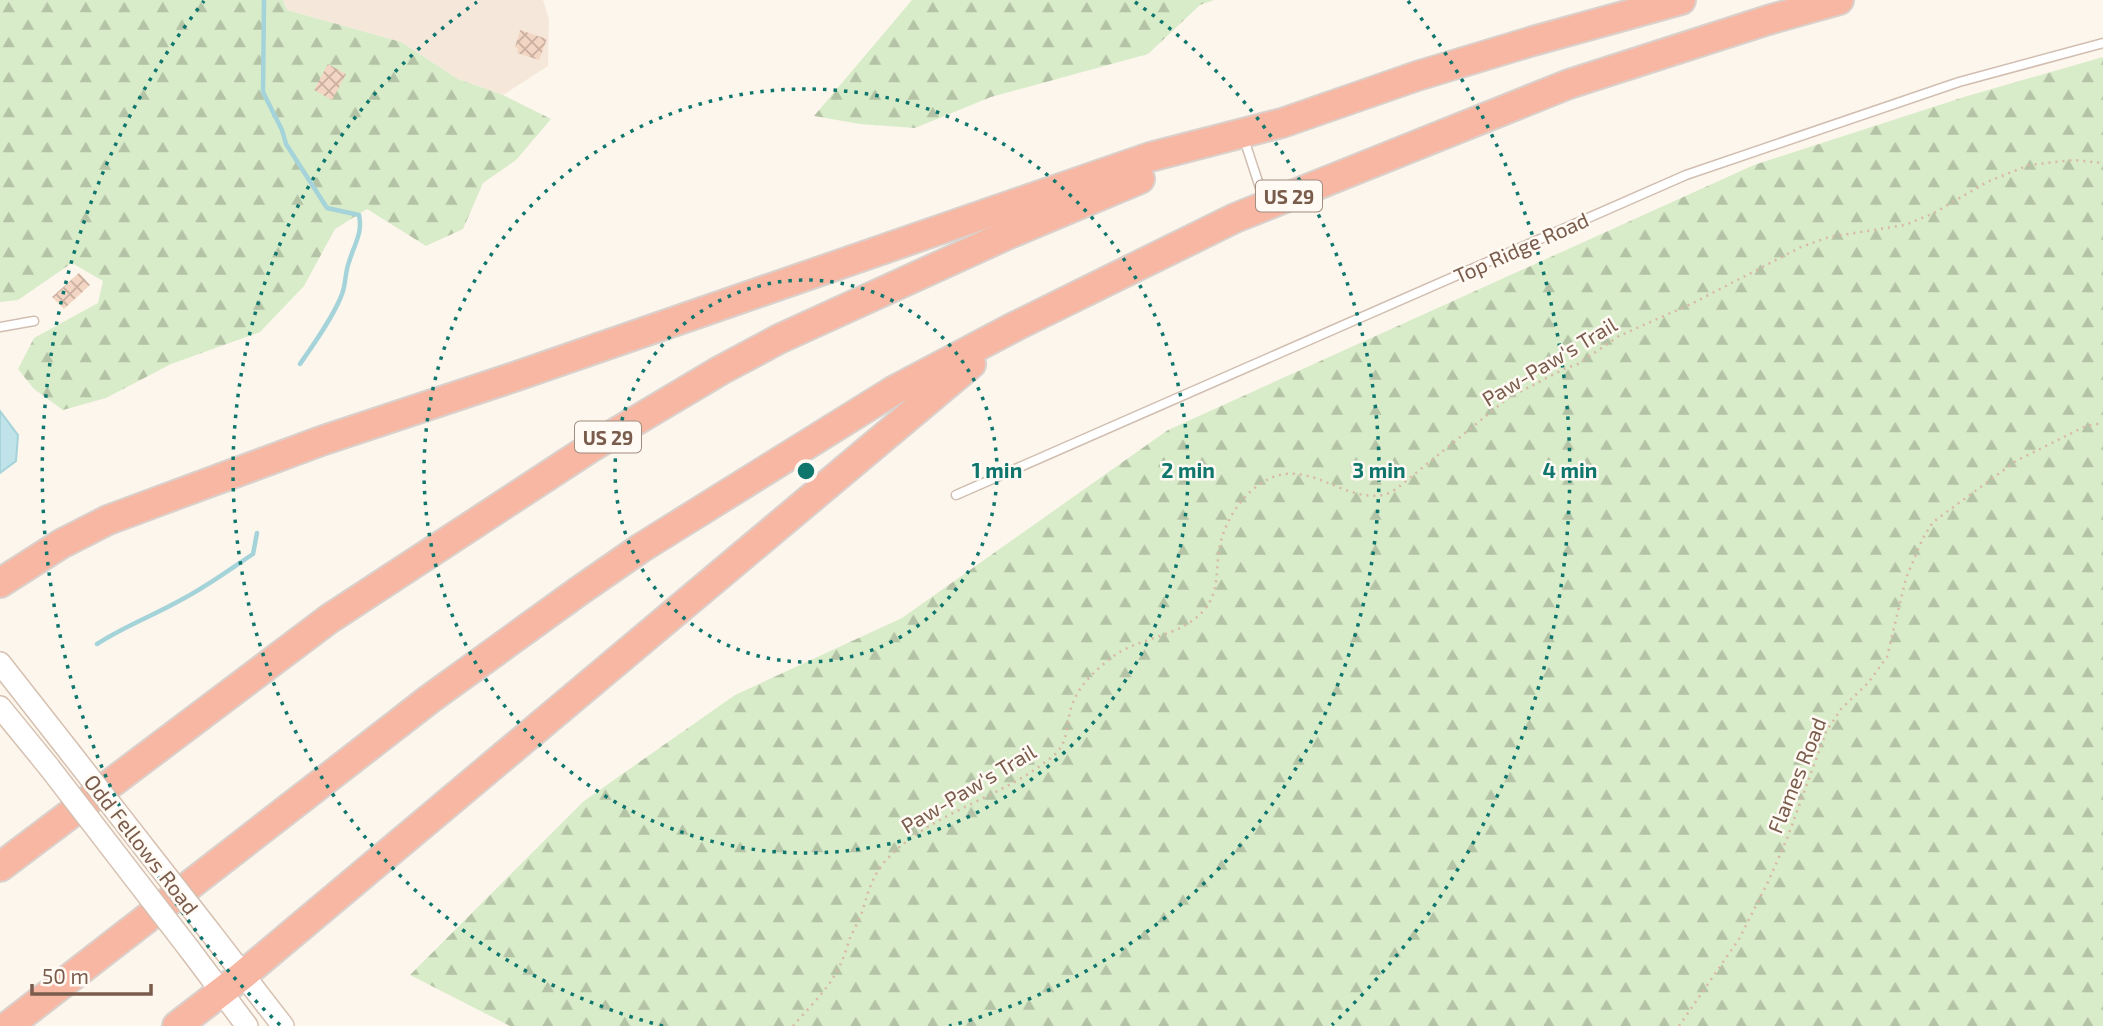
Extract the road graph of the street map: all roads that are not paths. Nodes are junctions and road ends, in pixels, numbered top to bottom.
1 (1681, 0) edge
2 (1839, 0) edge
3 (2103, 43) edge
4 (1282, 122) junction
5 (1244, 139) junction
6 (1265, 205) junction
7 (34, 321) dead end
8 (1016, 326) junction
9 (0, 327) edge
10 (957, 495) dead end
11 (0, 583) edge
12 (0, 663) edge
13 (0, 707) edge
14 (0, 867) edge
15 (243, 975) junction
16 (221, 993) junction
17 (8, 1026) edge
18 (177, 1026) edge
19 (247, 1026) edge
20 (283, 1026) edge

1 - 4 highway, US 29
2 - 6 highway, US 29
3 - 10 lane, Top Ridge Road
4 - 5 highway, US 29
4 - 11 highway
5 - 6 lane
5 - 14 highway, US 29
6 - 8 highway, US 29
7 - 9 lane
8 - 15 highway
8 - 17 highway, US 29
12 - 15 main road, Odd Fellows Road, bridge
13 - 16 main road, Odd Fellows Road, bridge
15 - 16 highway
15 - 20 main road, Odd Fellows Road
16 - 18 highway
16 - 19 main road, Odd Fellows Road

